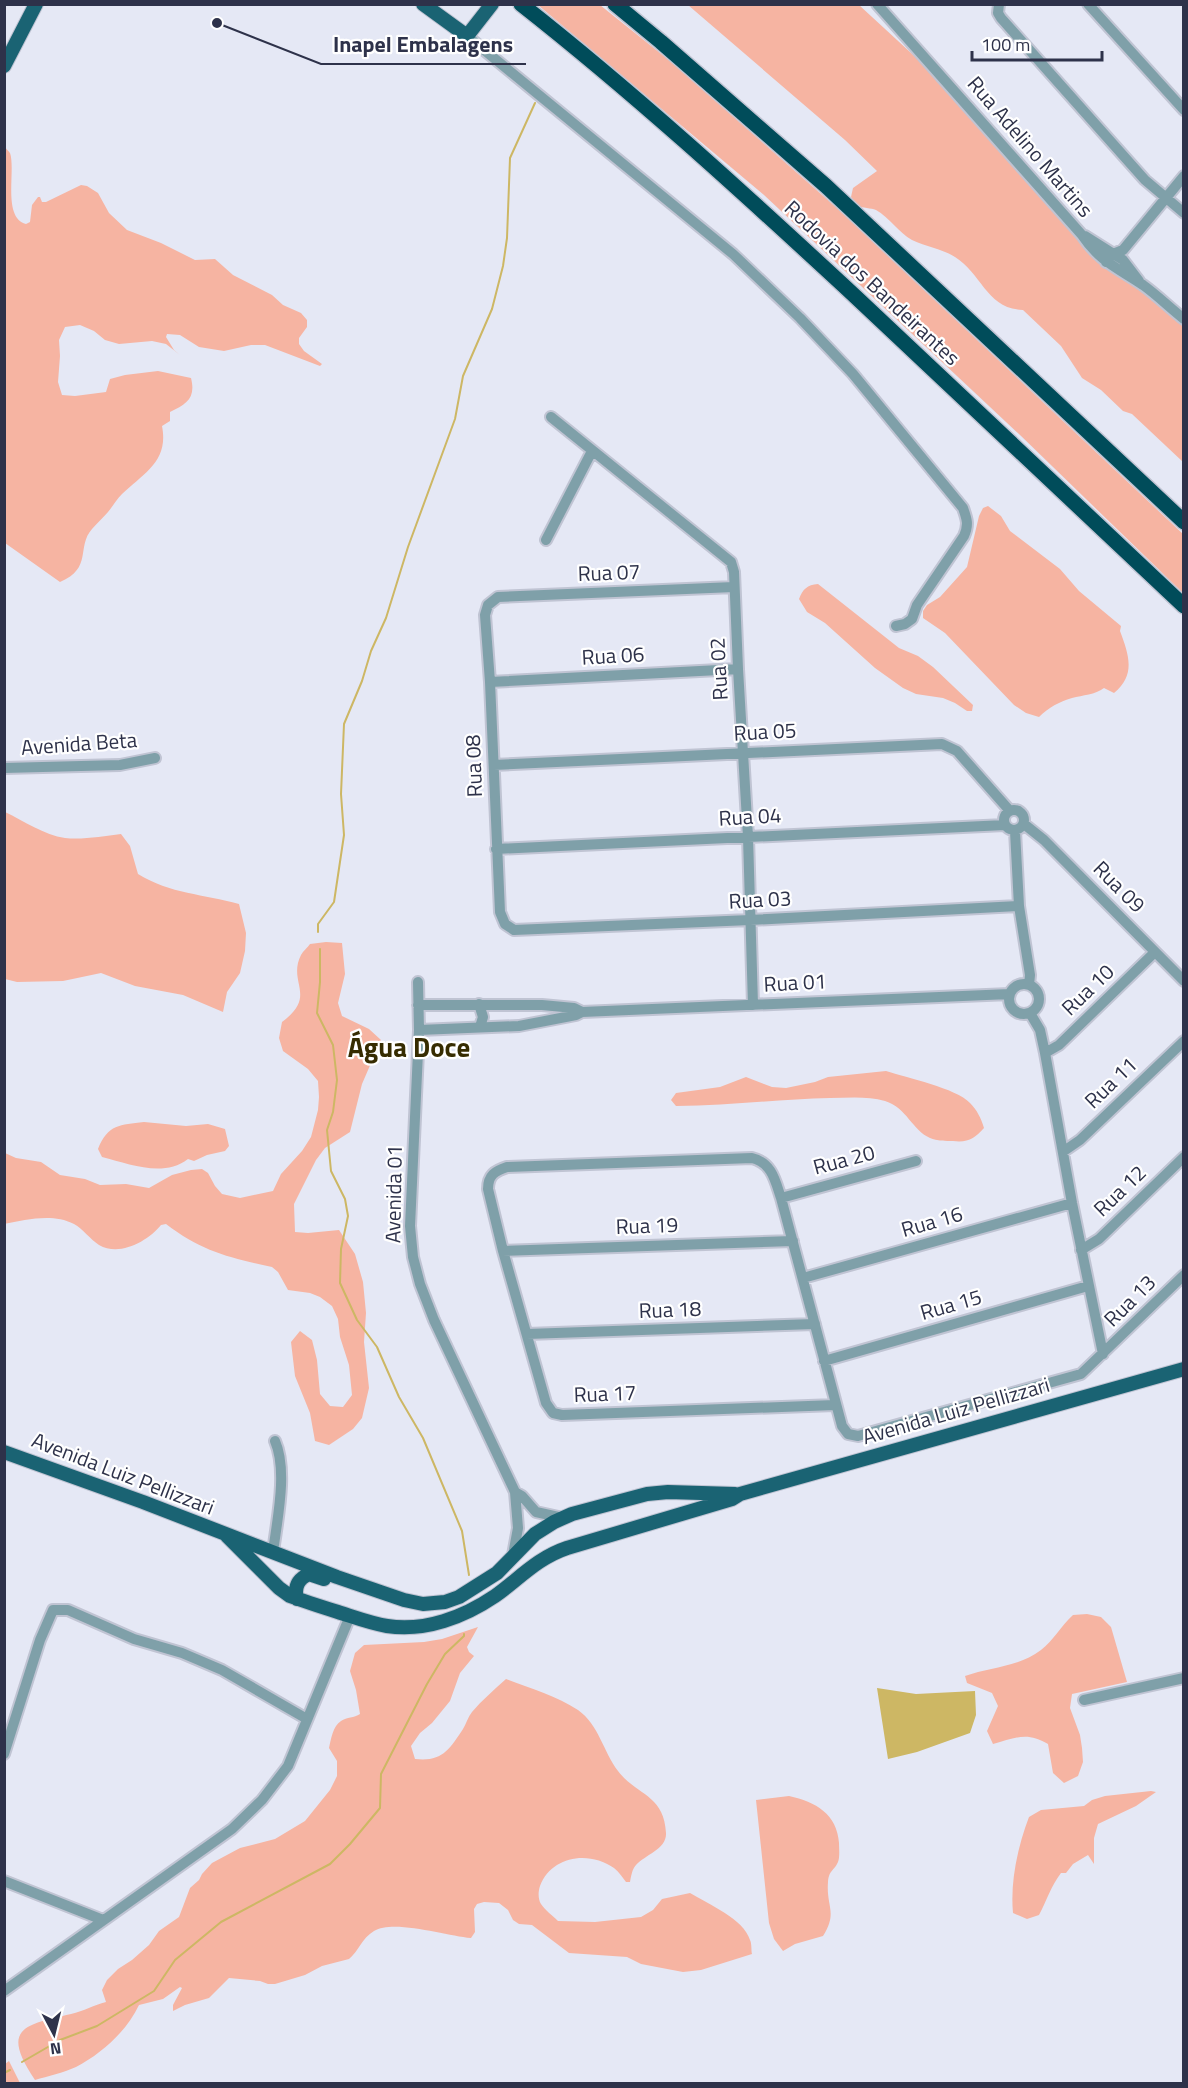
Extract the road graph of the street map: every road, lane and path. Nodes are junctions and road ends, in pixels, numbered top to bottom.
1 (36, 4) edge
2 (423, 4) edge
3 (492, 4) edge
4 (521, 4) edge
5 (615, 4) edge
6 (999, 4) edge
7 (1088, 4) edge
8 (880, 5) edge
9 (467, 36) junction
10 (4, 66) edge
11 (1184, 110) edge
12 (1184, 176) edge
13 (1164, 199) junction
14 (1184, 213) edge
15 (1082, 235) junction
16 (1120, 254) junction
17 (1110, 266) junction
18 (1144, 286) junction
19 (1184, 319) edge
20 (551, 417) dead end
21 (1108, 449) junction
22 (592, 451) junction
23 (1184, 508) edge
24 (1184, 522) edge
25 (546, 540) dead end
26 (734, 587) junction
27 (488, 605) joint
28 (1184, 606) edge
29 (896, 626) dead end
30 (738, 669) junction
31 (490, 682) junction
32 (744, 752) junction
33 (156, 758) dead end
34 (494, 765) junction
35 (4, 768) edge
36 (1010, 811) junction
37 (1014, 826) junction
38 (748, 837) junction
39 (496, 849) junction
40 (1019, 906) junction
41 (750, 921) junction
42 (505, 924) joint
43 (1155, 952) junction
44 (1184, 981) edge
45 (418, 982) dead end
46 (1029, 985) junction
47 (1010, 994) junction
48 (479, 1004) junction
49 (516, 1004) junction
50 (418, 1005) junction
51 (542, 1005) junction
52 (753, 1005) junction
53 (582, 1012) junction
54 (1030, 1012) junction
55 (544, 1022) junction
56 (519, 1026) junction
57 (480, 1027) junction
58 (419, 1030) junction
59 (1184, 1041) edge
60 (1045, 1053) junction
61 (1064, 1151) junction
62 (1184, 1157) edge
63 (916, 1161) dead end
64 (781, 1198) junction
65 (1072, 1203) junction
66 (793, 1241) junction
67 (1082, 1250) junction
68 (503, 1251) junction
69 (1184, 1275) edge
70 (803, 1278) junction
71 (1088, 1286) junction
72 (814, 1324) junction
73 (527, 1334) junction
74 (1103, 1354) junction
75 (824, 1361) junction
76 (1184, 1369) edge
77 (836, 1405) junction
78 (275, 1442) dead end
79 (4, 1452) edge
80 (515, 1492) junction
81 (658, 1493) junction
82 (740, 1494) junction
83 (563, 1518) junction
84 (660, 1521) junction
85 (227, 1536) junction
86 (273, 1552) junction
87 (513, 1555) junction
88 (338, 1577) junction
89 (297, 1599) junction
90 (350, 1616) junction
91 (1184, 1678) edge
92 (1084, 1700) dead end
93 (307, 1719) junction
94 (4, 1754) edge
95 (4, 1881) edge
96 (103, 1920) junction
97 (4, 1991) edge

1 - 10 main road
2 - 9 main road
3 - 9 main road
4 - 28 highway, Rodovia dos Bandeirantes
5 - 21 highway, Rodovia dos Bandeirantes
6 - 13 street
7 - 11 street
8 - 15 street, Rua Adelino Martins
9 - 29 street
12 - 13 street
13 - 14 street
13 - 16 street
15 - 16 street, Rua Adelino Martins
15 - 17 street, Rua Adelino Martins
16 - 17 street
16 - 18 street, Rua Adelino Martins
17 - 18 street, Rua Adelino Martins
18 - 19 street, Rua Adelino Martins
20 - 22 street, Rua 02
21 - 23 highway
21 - 24 highway, Rodovia dos Bandeirantes
22 - 25 street
22 - 26 street, Rua 02
26 - 27 street, Rua 07
26 - 30 street, Rua 02
27 - 31 street, Rua 08
30 - 31 street, Rua 06
30 - 32 street, Rua 02
31 - 34 street, Rua 08
32 - 34 street, Rua 05
32 - 36 street, Rua 05
32 - 38 street, Rua 02
33 - 35 street, Avenida Beta
34 - 39 street, Rua 08
36 - 37 street
36 - 37 street, Rua 05
37 - 38 street, Rua 04
37 - 40 street
37 - 43 street, Rua 09
38 - 39 street, Rua 04
38 - 41 street, Rua 02
39 - 42 street, Rua 08
40 - 41 street, Rua 03
40 - 46 street
41 - 42 street, Rua 03
41 - 52 street, Rua 02
43 - 44 street, Rua 09
43 - 60 street, Rua 10
45 - 50 street, Avenida 01
46 - 47 street
46 - 54 street
47 - 52 street, Rua 01
47 - 54 street
48 - 49 street
48 - 50 street
48 - 57 street
49 - 51 street
49 - 56 street
50 - 58 street, Avenida 01
51 - 53 street
51 - 55 street
52 - 53 street, Rua 01
53 - 55 street
54 - 60 street
55 - 56 street
56 - 57 street
57 - 58 street
58 - 80 street, Avenida 01
59 - 61 street, Rua 11
60 - 61 street
61 - 65 street
62 - 67 street, Rua 12
63 - 64 street, Rua 20
64 - 66 street
64 - 68 street, Rua 17
65 - 67 street
65 - 70 street, Rua 16
66 - 68 street, Rua 19
66 - 70 street
67 - 71 street
68 - 73 street, Rua 17
69 - 74 street, Rua 13
70 - 72 street
71 - 74 street
71 - 75 street, Rua 15
72 - 73 street, Rua 18
72 - 75 street
73 - 77 street, Rua 17
74 - 77 street, Rua 13
75 - 77 street
76 - 82 main road, Avenida Luiz Pellizzari
78 - 86 street
79 - 85 main road, Avenida Luiz Pellizzari
80 - 83 street, Avenida 01
80 - 87 street, Avenida 01
81 - 82 main road, Avenida Luiz Pellizzari
81 - 83 main road, Avenida Luiz Pellizzari
81 - 84 main road
82 - 84 main road, Avenida Luiz Pellizzari
83 - 87 main road, Avenida Luiz Pellizzari
84 - 90 main road, Avenida Luiz Pellizzari
85 - 86 main road, Avenida Luiz Pellizzari
85 - 89 main road, Avenida Luiz Pellizzari
86 - 88 main road, Avenida Luiz Pellizzari
87 - 88 main road, Avenida Luiz Pellizzari
88 - 89 main road
89 - 90 main road, Avenida Luiz Pellizzari
90 - 93 street
91 - 92 street
93 - 94 street
93 - 96 street
95 - 96 street
96 - 97 street

